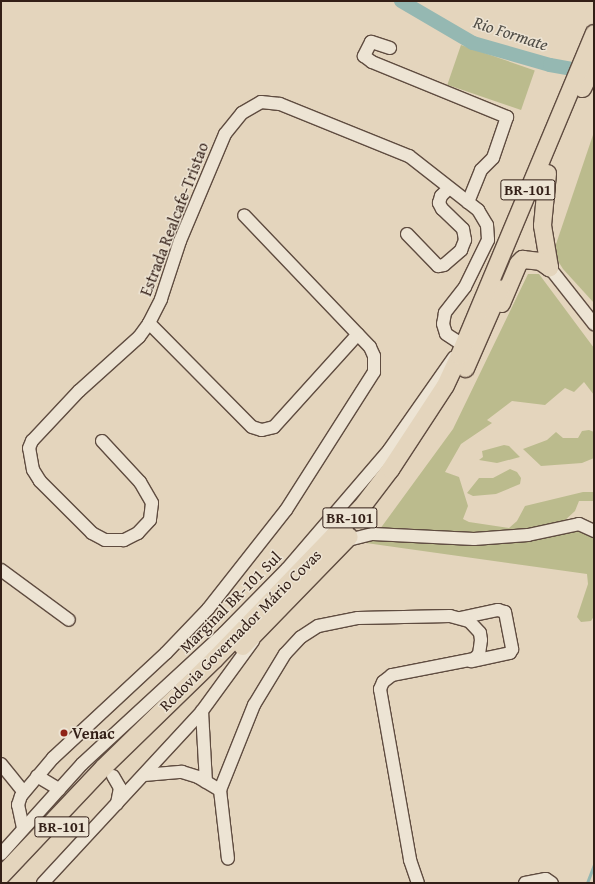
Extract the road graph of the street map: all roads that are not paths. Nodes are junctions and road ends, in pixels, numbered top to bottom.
1 (592, 37) edge
2 (390, 48) dead end
3 (594, 63) edge
4 (571, 99) junction
5 (547, 173) junction
6 (449, 188) junction
7 (468, 202) junction
8 (244, 215) dead end
9 (407, 234) dead end
10 (549, 267) junction
11 (149, 323) junction
12 (594, 324) edge
13 (358, 334) junction
14 (461, 350) junction
15 (454, 389) junction
16 (102, 441) dead end
17 (594, 531) edge
18 (344, 541) junction
19 (1, 570) edge
20 (460, 618) junction
21 (69, 620) dead end
22 (263, 626) junction
23 (468, 662) junction
24 (202, 711) junction
25 (206, 757) junction
26 (1, 764) edge
27 (82, 764) junction
28 (102, 766) dead end
29 (182, 772) junction
30 (144, 775) junction
31 (37, 776) junction
32 (113, 776) dead end
33 (206, 782) junction
34 (59, 789) junction
35 (220, 790) junction
36 (24, 792) junction
37 (117, 805) junction
38 (23, 828) junction
39 (1, 854) edge
40 (228, 859) dead end
41 (1, 875) edge
42 (8, 883) edge
43 (43, 883) edge
44 (418, 883) edge
45 (525, 883) edge
46 (552, 883) edge

1 - 4 highway, Rodovia Governador Mário Covas / BR-101
2 - 7 street
3 - 4 highway, Rodovia Governador Mário Covas / BR-101
4 - 5 highway, Rodovia Governador Mário Covas / BR-101
4 - 14 highway, Rodovia Governador Mário Covas / BR-101
5 - 10 highway
5 - 15 highway, Rodovia Governador Mário Covas / BR-101
6 - 7 street, Estrada Realcafe-Tristao
6 - 9 street
6 - 11 street, Estrada Realcafe-Tristao
7 - 14 street, Estrada Realcafe-Tristao
8 - 13 street
10 - 12 street
10 - 15 highway
11 - 13 street
11 - 16 street, Estrada Realcafe-Tristao
13 - 31 street
14 - 27 street, Marginal BR-101 Sul
14 - 41 highway, Rodovia Governador Mário Covas / BR-101
15 - 18 highway, Rodovia Governador Mário Covas / BR-101
17 - 18 street
18 - 22 highway, Rodovia Governador Mário Covas / BR-101
19 - 21 street
20 - 23 street
20 - 23 street
20 - 35 street
22 - 24 street
22 - 42 highway, Rodovia Governador Mário Covas / BR-101
23 - 44 street
24 - 25 street
24 - 30 street
25 - 29 street
25 - 33 street
26 - 36 street
27 - 28 street
27 - 34 street, Marginal BR-101 Sul
29 - 30 street
29 - 33 street
30 - 37 street
31 - 34 street
31 - 36 street
32 - 37 street
33 - 35 street
34 - 38 street, Marginal BR-101 Sul
35 - 40 street
36 - 38 street
37 - 43 street
38 - 39 street, Marginal BR-101 Sul
45 - 46 street

